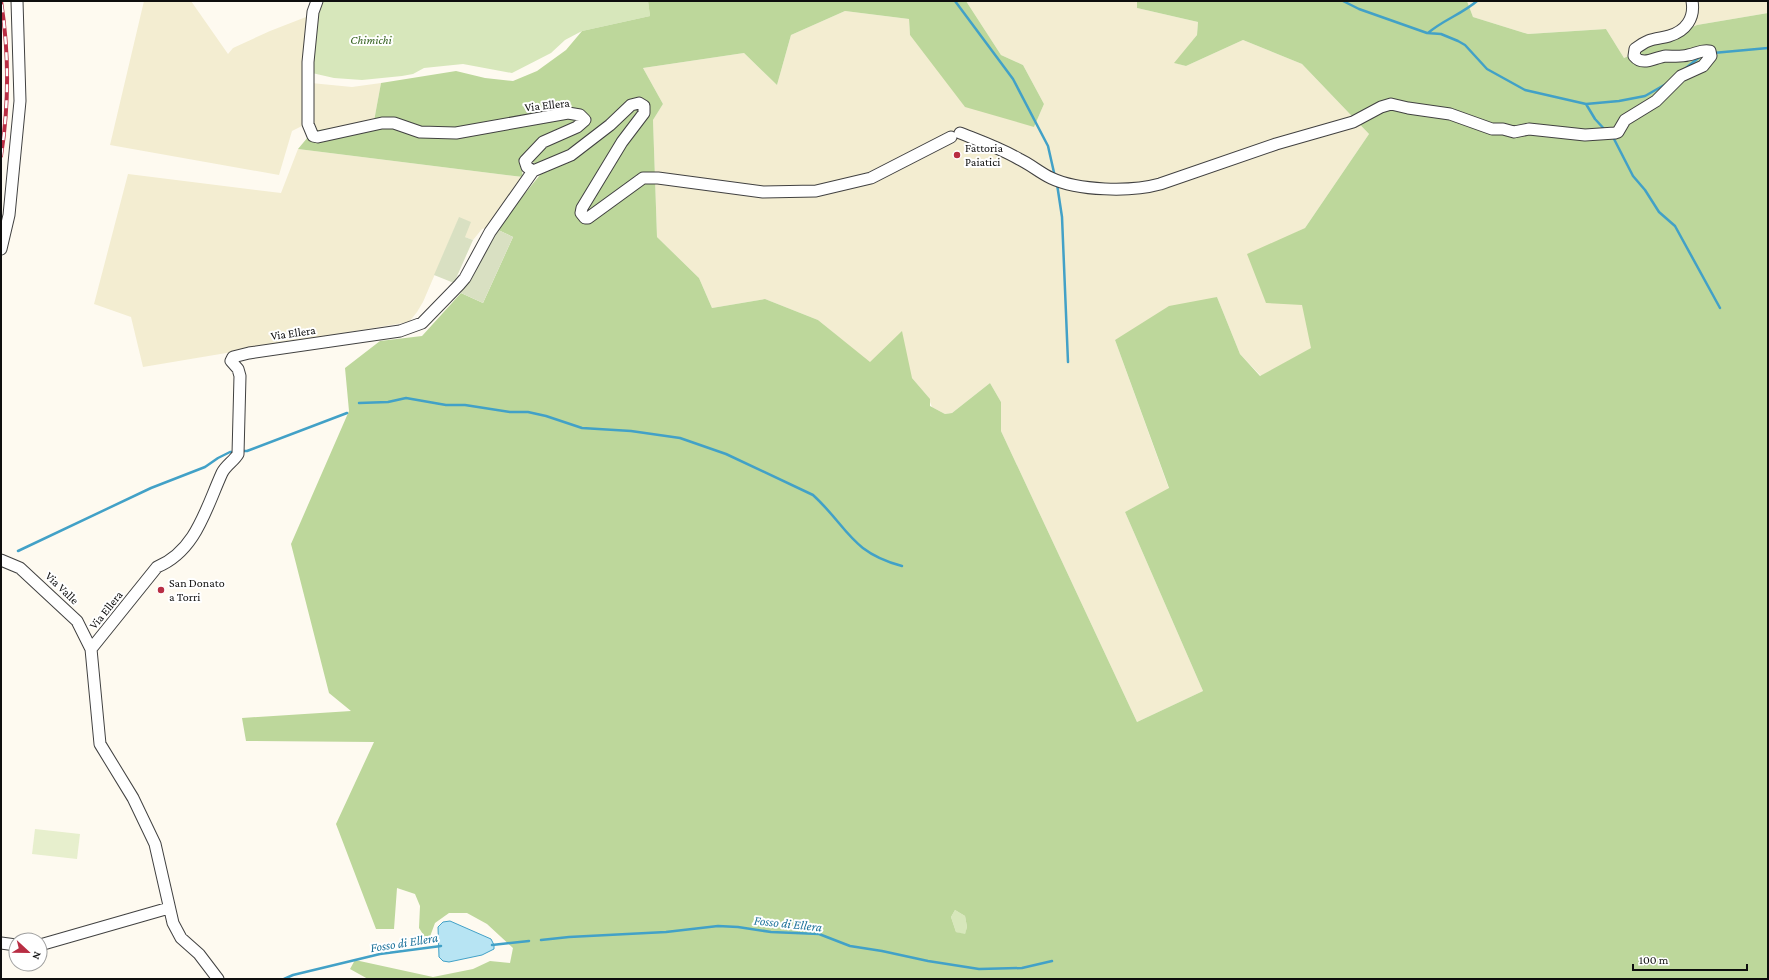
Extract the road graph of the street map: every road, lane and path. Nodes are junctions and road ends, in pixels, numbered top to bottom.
1 (17, 1) edge
2 (317, 1) edge
3 (1692, 1) edge
4 (533, 171) junction
5 (1, 249) edge
6 (1, 560) edge
7 (91, 649) junction
8 (169, 908) junction
9 (48, 943) edge
10 (218, 979) edge

1 - 5 street
2 - 4 street, Via Ellera
3 - 4 street
4 - 7 street, Via Ellera
6 - 7 street, Via Valle
7 - 8 street, Via Ellera
8 - 9 street
8 - 10 street, Via Ellera

